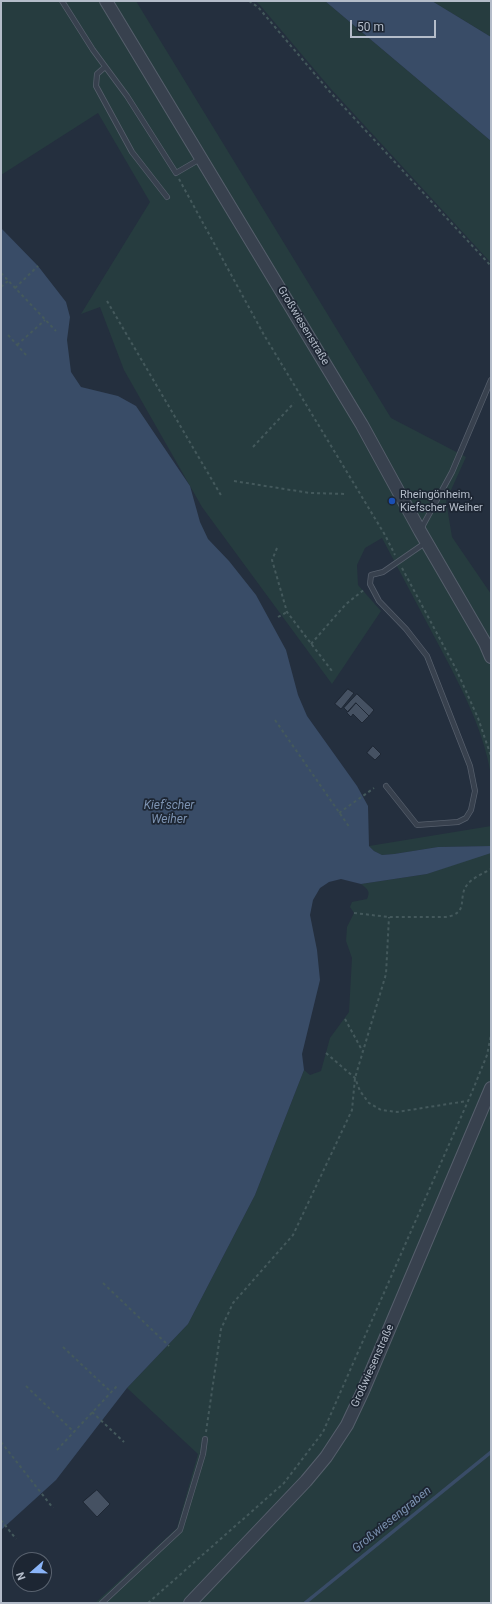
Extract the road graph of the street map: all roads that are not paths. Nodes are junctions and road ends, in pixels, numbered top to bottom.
1 (62, 1) edge
2 (106, 1) edge
3 (106, 66) junction
4 (202, 158) junction
5 (167, 197) dead end
6 (491, 380) edge
7 (420, 531) junction
8 (427, 542) junction
9 (491, 657) edge
10 (386, 786) dead end
11 (491, 1088) edge
12 (205, 1439) road end
13 (102, 1603) edge
14 (190, 1603) edge

1 - 3 lane
2 - 4 street, Großwiesenstraße
3 - 4 lane
3 - 5 lane
4 - 7 street, Großwiesenstraße
6 - 7 lane
7 - 8 street, Großwiesenstraße
8 - 9 street, Großwiesenstraße
8 - 10 lane
11 - 14 street, Großwiesenstraße
12 - 13 lane

